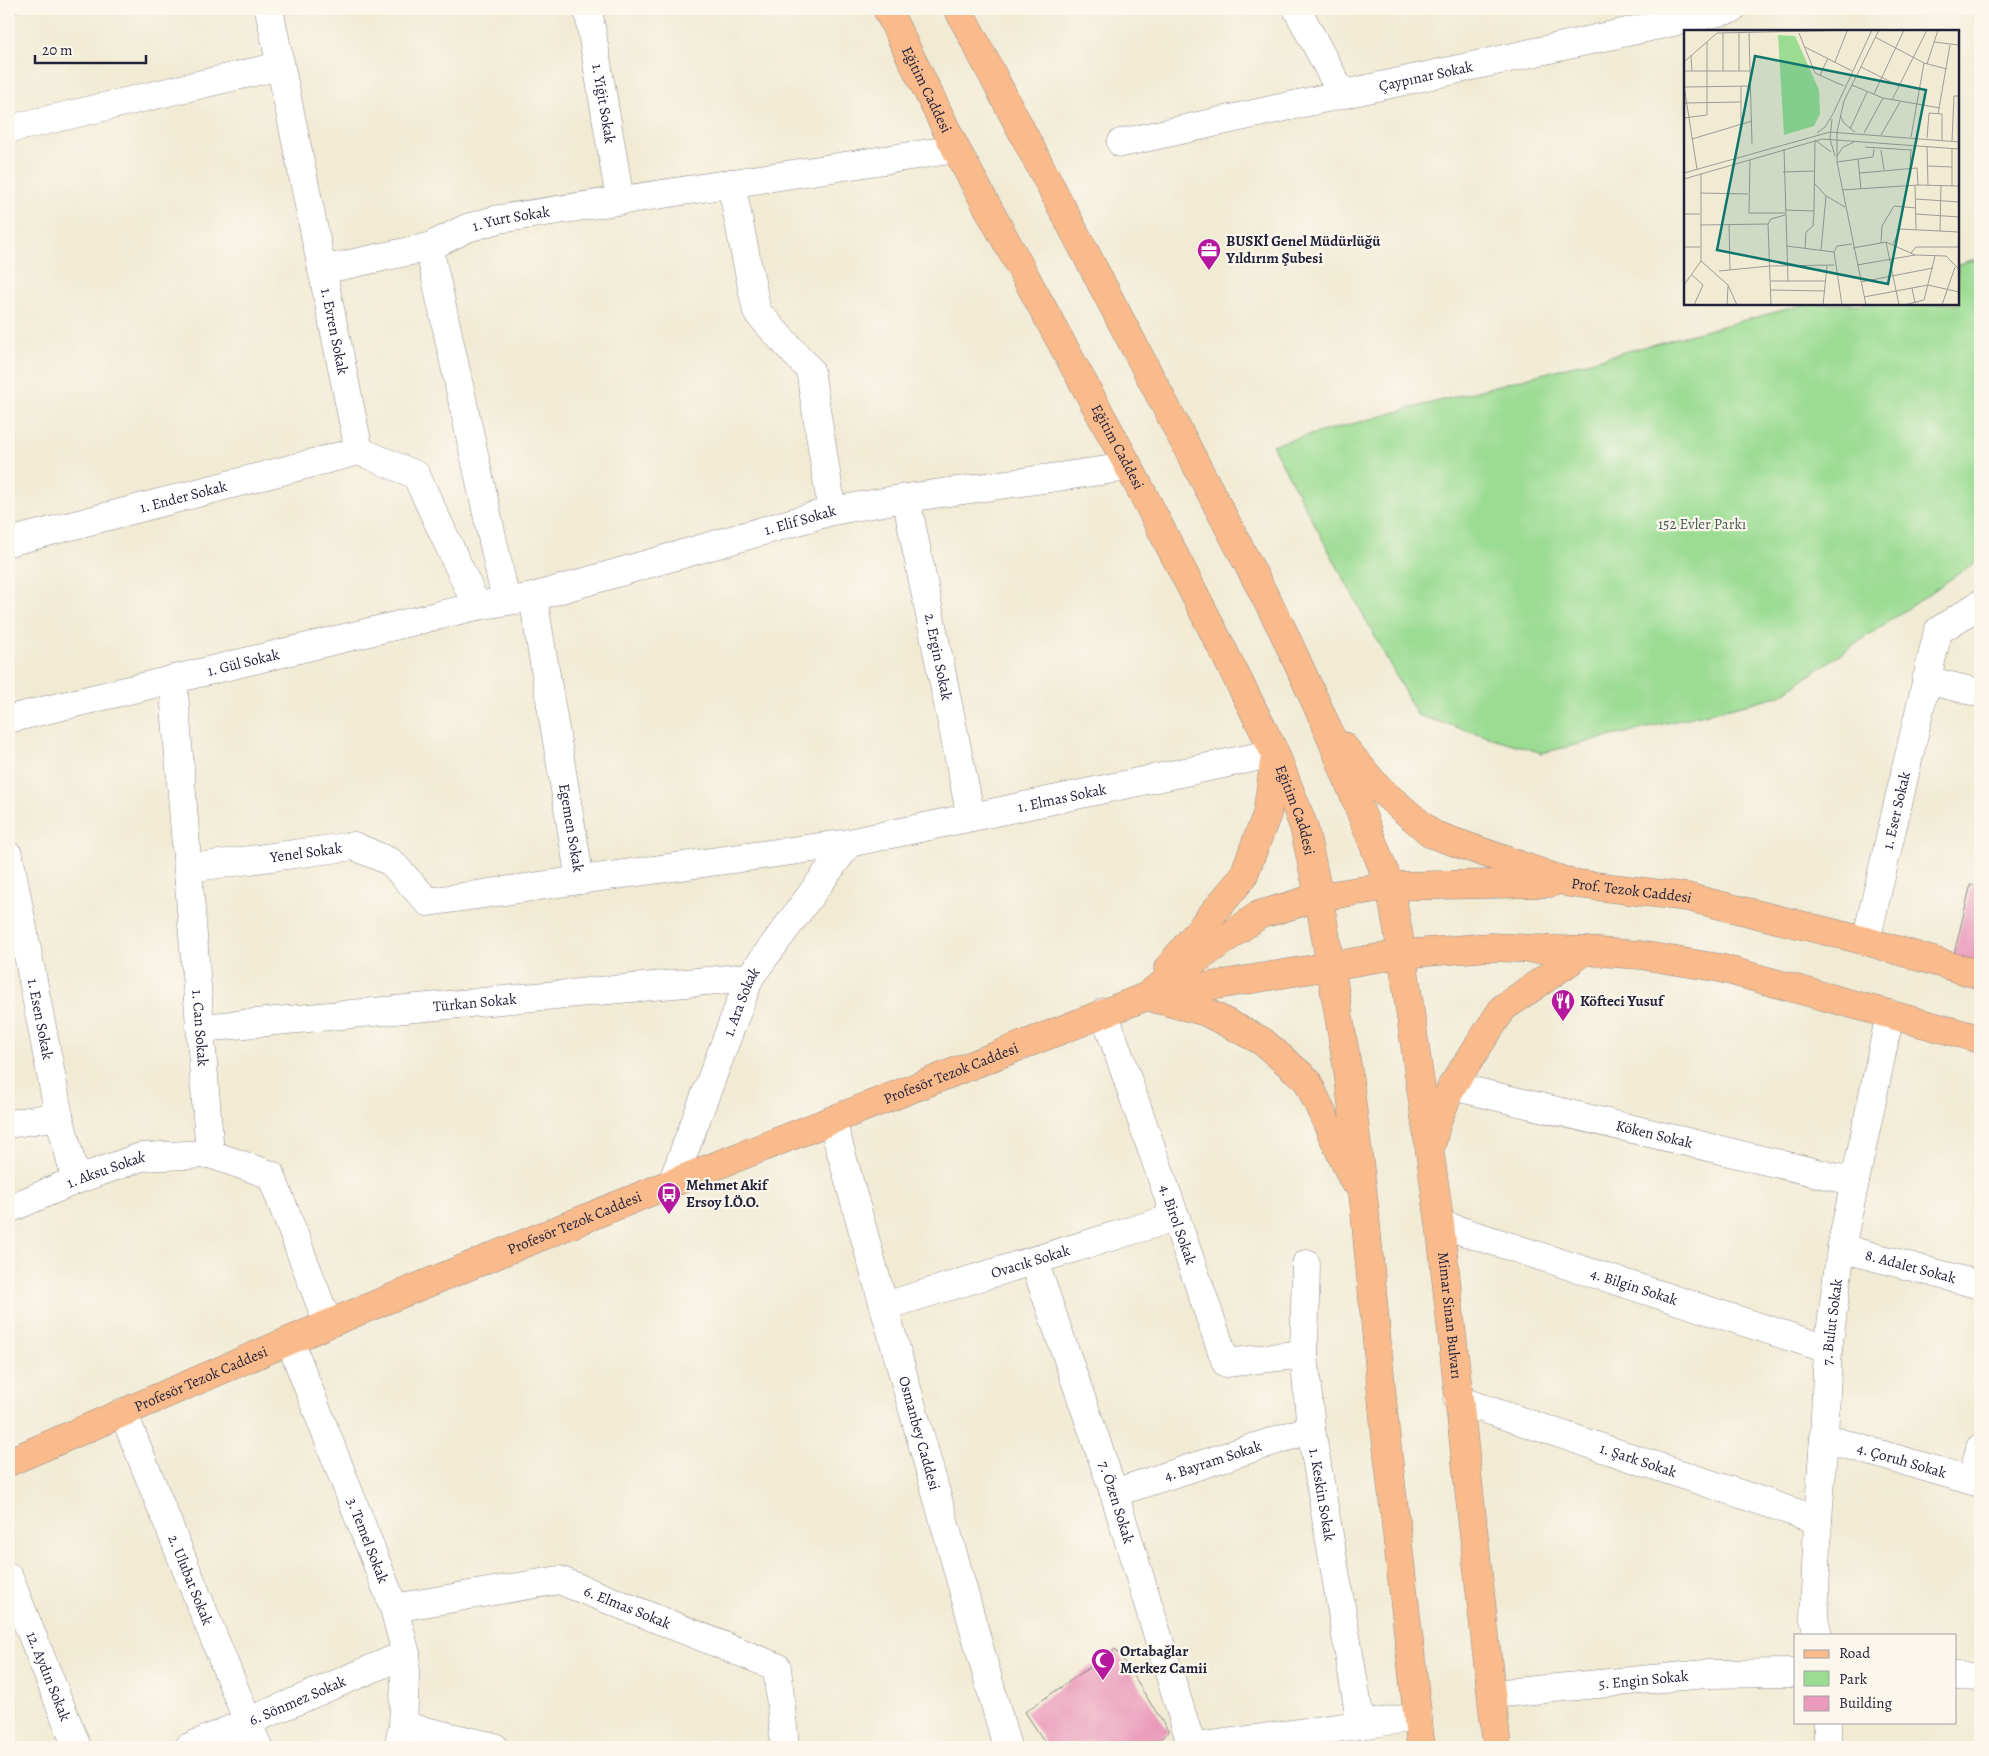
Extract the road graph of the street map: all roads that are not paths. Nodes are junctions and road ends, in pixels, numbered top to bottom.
1 (269, 9) edge
2 (588, 9) edge
3 (887, 9) edge
4 (958, 9) edge
5 (1297, 9) edge
6 (1732, 9) edge
7 (1685, 14) edge
8 (280, 66) junction
9 (1342, 94) junction
10 (9, 129) edge
11 (1121, 143) dead end
12 (956, 149) junction
13 (730, 183) junction
14 (620, 200) junction
15 (429, 247) junction
16 (322, 270) junction
17 (359, 450) junction
18 (1129, 467) junction
19 (906, 498) junction
20 (832, 511) junction
21 (9, 542) edge
22 (533, 597) junction
23 (506, 601) junction
24 (1980, 604) edge
25 (477, 606) junction
26 (174, 679) junction
27 (1926, 680) junction
28 (1980, 694) edge
29 (9, 719) edge
30 (1326, 725) junction
31 (1275, 753) junction
32 (971, 817) junction
33 (849, 843) junction
34 (9, 856) edge
35 (189, 868) junction
36 (580, 880) junction
37 (1570, 883) junction
38 (1390, 886) junction
39 (1319, 897) junction
40 (1866, 941) junction
41 (1585, 951) junction
42 (1402, 954) junction
43 (1331, 966) junction
44 (1980, 975) edge
45 (750, 977) junction
46 (1144, 997) junction
47 (1104, 1012) junction
48 (1890, 1014) junction
49 (201, 1028) junction
50 (1980, 1039) edge
51 (1452, 1086) junction
52 (59, 1116) junction
53 (832, 1120) junction
54 (9, 1124) edge
55 (210, 1154) junction
56 (1430, 1154) junction
57 (76, 1180) junction
58 (1855, 1182) junction
59 (672, 1184) junction
60 (1364, 1204) junction
61 (9, 1209) edge
62 (1176, 1217) junction
63 (1440, 1224) junction
64 (1841, 1248) junction
65 (1034, 1261) junction
66 (1306, 1264) dead end
67 (1980, 1285) edge
68 (885, 1306) junction
69 (328, 1324) junction
70 (290, 1341) junction
71 (1828, 1349) junction
72 (1304, 1354) junction
73 (1458, 1400) junction
74 (123, 1412) junction
75 (1311, 1429) junction
76 (1824, 1438) junction
77 (1980, 1448) edge
78 (9, 1462) edge
79 (1976, 1482) edge
80 (1114, 1493) junction
81 (1818, 1520) junction
82 (9, 1578) edge
83 (394, 1608) junction
84 (1818, 1634) edge
85 (406, 1654) junction
86 (1794, 1673) edge
87 (1956, 1676) edge
88 (1980, 1677) edge
89 (1492, 1694) junction
90 (1418, 1717) junction
91 (248, 1722) junction
92 (1360, 1724) junction
93 (1828, 1724) edge
94 (400, 1736) edge
95 (77, 1747) edge
96 (189, 1747) edge
97 (258, 1747) edge
98 (494, 1747) edge
99 (785, 1747) edge
100 (1007, 1747) edge
101 (1193, 1747) edge
102 (1421, 1747) edge
103 (1497, 1747) edge
104 (1828, 1747) edge

1 - 8 street, 1. Evren Sokak
2 - 14 street, 1. Yiğit Sokak
3 - 12 main road, Eğitim Caddesi
4 - 30 main road
5 - 9 street
6 - 7 street, Çaypınar Sokak
7 - 9 street, Çaypınar Sokak
8 - 10 street
8 - 16 street, 1. Evren Sokak
9 - 11 street, Çaypınar Sokak
12 - 13 street, 1. Yurt Sokak
12 - 18 main road, Eğitim Caddesi
13 - 14 street, 1. Yurt Sokak
13 - 20 street
14 - 15 street, 1. Yurt Sokak
15 - 16 street, 1. Yurt Sokak
15 - 23 street
16 - 17 street, 1. Evren Sokak
17 - 21 street, 1. Ender Sokak
17 - 25 street
18 - 19 street, 1. Elif Sokak
18 - 31 main road, Eğitim Caddesi
19 - 20 street, 1. Elif Sokak
19 - 32 street, 2. Ergin Sokak
20 - 22 street, 1. Elif Sokak
22 - 23 street, 1. Elif Sokak
22 - 36 street, Egemen Sokak
23 - 25 street, 1. Elif Sokak
24 - 27 street, 1. Eser Sokak
25 - 26 street, 1. Gül Sokak
26 - 29 street, 1. Gül Sokak
26 - 35 street, 1. Can Sokak
27 - 28 street
27 - 40 street, 1. Eser Sokak
30 - 37 main road, Prof. Tezok Caddesi
30 - 38 main road, Mimar Sinan Bulvarı
31 - 32 street, 1. Elmas Sokak
31 - 39 main road, Eğitim Caddesi
31 - 46 main road
32 - 33 street, 1. Elmas Sokak
33 - 36 street, Egemen Sokak
33 - 45 street, 1. Ara Sokak
34 - 52 street, 1. Esen Sokak
35 - 36 street, Yenel Sokak
35 - 49 street, 1. Can Sokak
37 - 38 main road
37 - 40 main road, Prof. Tezok Caddesi
38 - 39 main road
38 - 42 main road, Mimar Sinan Bulvarı
39 - 43 main road
39 - 46 main road
40 - 44 main road, Prof. Tezok Caddesi
41 - 42 main road
41 - 48 main road
41 - 51 main road
42 - 43 main road
42 - 56 main road, Mimar Sinan Bulvarı
43 - 46 main road
43 - 60 main road
45 - 49 street, Türkan Sokak
45 - 59 street, 1. Ara Sokak
46 - 47 main road, Profesör Tezok Caddesi
46 - 60 main road
47 - 53 main road, Profesör Tezok Caddesi
47 - 62 street, 4. Birol Sokak
48 - 50 main road
48 - 58 street, 7. Bulut Sokak
49 - 55 street, 1. Can Sokak
51 - 56 main road
51 - 58 street, Köken Sokak
52 - 54 street
52 - 57 street, 1. Esen Sokak
53 - 59 main road, Profesör Tezok Caddesi
53 - 68 street, Osmanbey Caddesi
55 - 57 street, 1. Aksu Sokak
55 - 69 street
56 - 63 main road, Mimar Sinan Bulvarı
57 - 61 street, 1. Aksu Sokak
58 - 64 street, 7. Bulut Sokak
59 - 69 main road, Profesör Tezok Caddesi
60 - 90 main road
62 - 65 street, Ovacık Sokak
62 - 72 street, 4. Birol Sokak
63 - 71 street, 4. Bilgin Sokak
63 - 73 main road, Mimar Sinan Bulvarı
64 - 67 street, 8. Adalet Sokak
64 - 71 street, 7. Bulut Sokak
65 - 68 street, Ovacık Sokak
65 - 80 street, 7. Özen Sokak
66 - 72 street, 1. Keskin Sokak
68 - 100 street, Osmanbey Caddesi
69 - 70 main road, Profesör Tezok Caddesi
70 - 74 main road, Profesör Tezok Caddesi
70 - 83 street, 3. Temel Sokak
71 - 76 street, 7. Bulut Sokak
72 - 75 street, 1. Keskin Sokak
73 - 81 street, 1. Şark Sokak
73 - 89 main road, Mimar Sinan Bulvarı
74 - 78 main road, Profesör Tezok Caddesi
74 - 91 street, 2. Ulubat Sokak
75 - 80 street, 4. Bayram Sokak
75 - 92 street, 1. Keskin Sokak
76 - 79 street, 4. Çoruh Sokak
76 - 81 street, 7. Bulut Sokak
77 - 79 street
80 - 101 street, 7. Özen Sokak
81 - 84 street, 7. Bulut Sokak
82 - 95 street, 12. Aydın Sokak
83 - 85 street, 3. Temel Sokak
83 - 99 street, 6. Elmas Sokak
85 - 91 street, 6. Sönmez Sokak
85 - 94 street, 3. Temel Sokak
86 - 89 street, 5. Engin Sokak
87 - 88 street
89 - 103 main road, Mimar Sinan Bulvarı
90 - 92 street
90 - 102 main road
91 - 96 street, 6. Sönmez Sokak
91 - 97 street, 2. Ulubat Sokak
92 - 101 street
93 - 104 street
94 - 98 street

